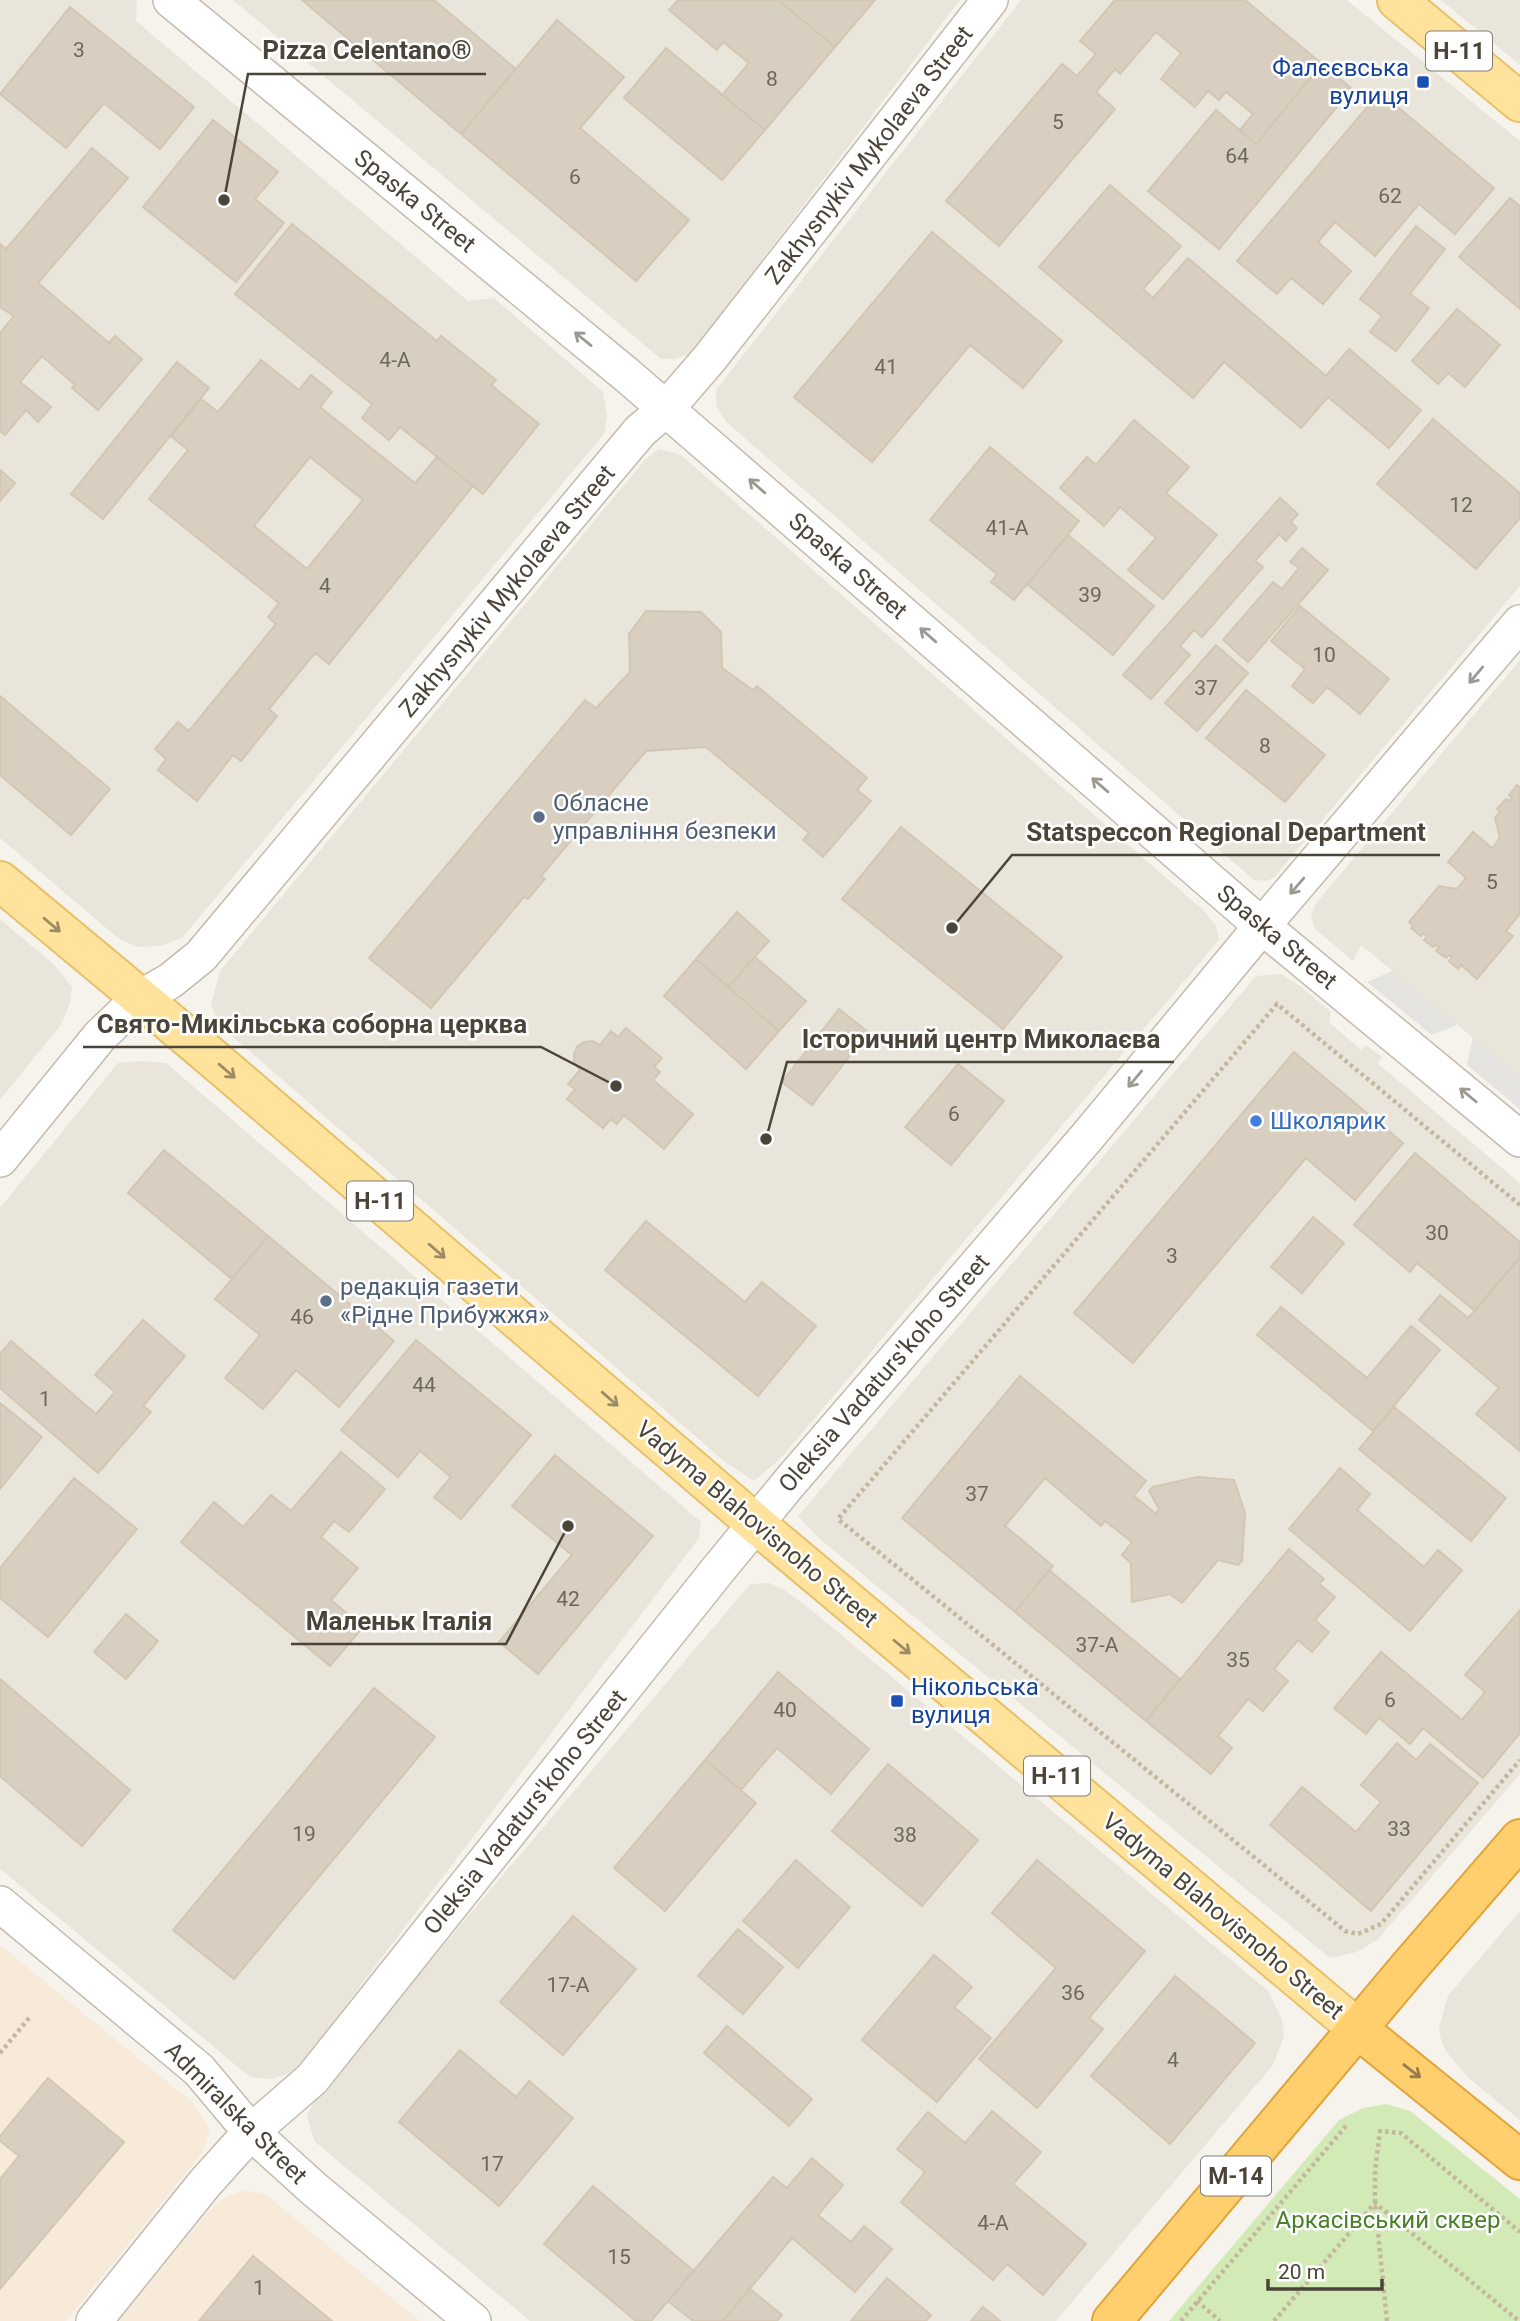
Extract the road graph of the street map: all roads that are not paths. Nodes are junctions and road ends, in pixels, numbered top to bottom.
1 (171, 0) edge
2 (990, 0) edge
3 (1397, 0) edge
4 (1520, 102) edge
5 (666, 409) junction
6 (1520, 623) edge
7 (0, 881) edge
8 (1262, 926) junction
9 (140, 998) junction
10 (1520, 1139) edge
11 (0, 1158) edge
12 (756, 1524) junction
13 (1520, 1839) edge
14 (0, 1904) edge
15 (1358, 2029) junction
16 (251, 2132) junction
17 (1520, 2160) edge
18 (94, 2321) edge
19 (473, 2321) edge
20 (1112, 2321) edge

5 -> 1 street, Spaska Street
2 - 5 street, Zakhysnykiv Mykolaeva Street
3 - 4 main road, Н-11
8 -> 5 street, Spaska Street
5 - 9 street, Zakhysnykiv Mykolaeva Street
6 -> 8 street, Oleksia Vadaturs'koho Street
7 -> 9 main road, Vadyma Blahovisnoho Street / Н-11
10 -> 8 street, Spaska Street
8 -> 12 street, Oleksia Vadaturs'koho Street
9 - 11 street, Zakhysnykiv Mykolaeva Street
9 -> 12 main road, Vadyma Blahovisnoho Street / Н-11
12 -> 15 main road, Vadyma Blahovisnoho Street / Н-11
12 - 16 street, Oleksia Vadaturs'koho Street
13 - 15 highway, М-14
14 - 16 street, Admiralska Street
15 -> 17 highway, Vadyma Blahovisnoho Street
15 - 20 highway, М-14
16 - 18 street, Oleksia Vadaturs'koho Street
16 - 19 street, Admiralska Street

